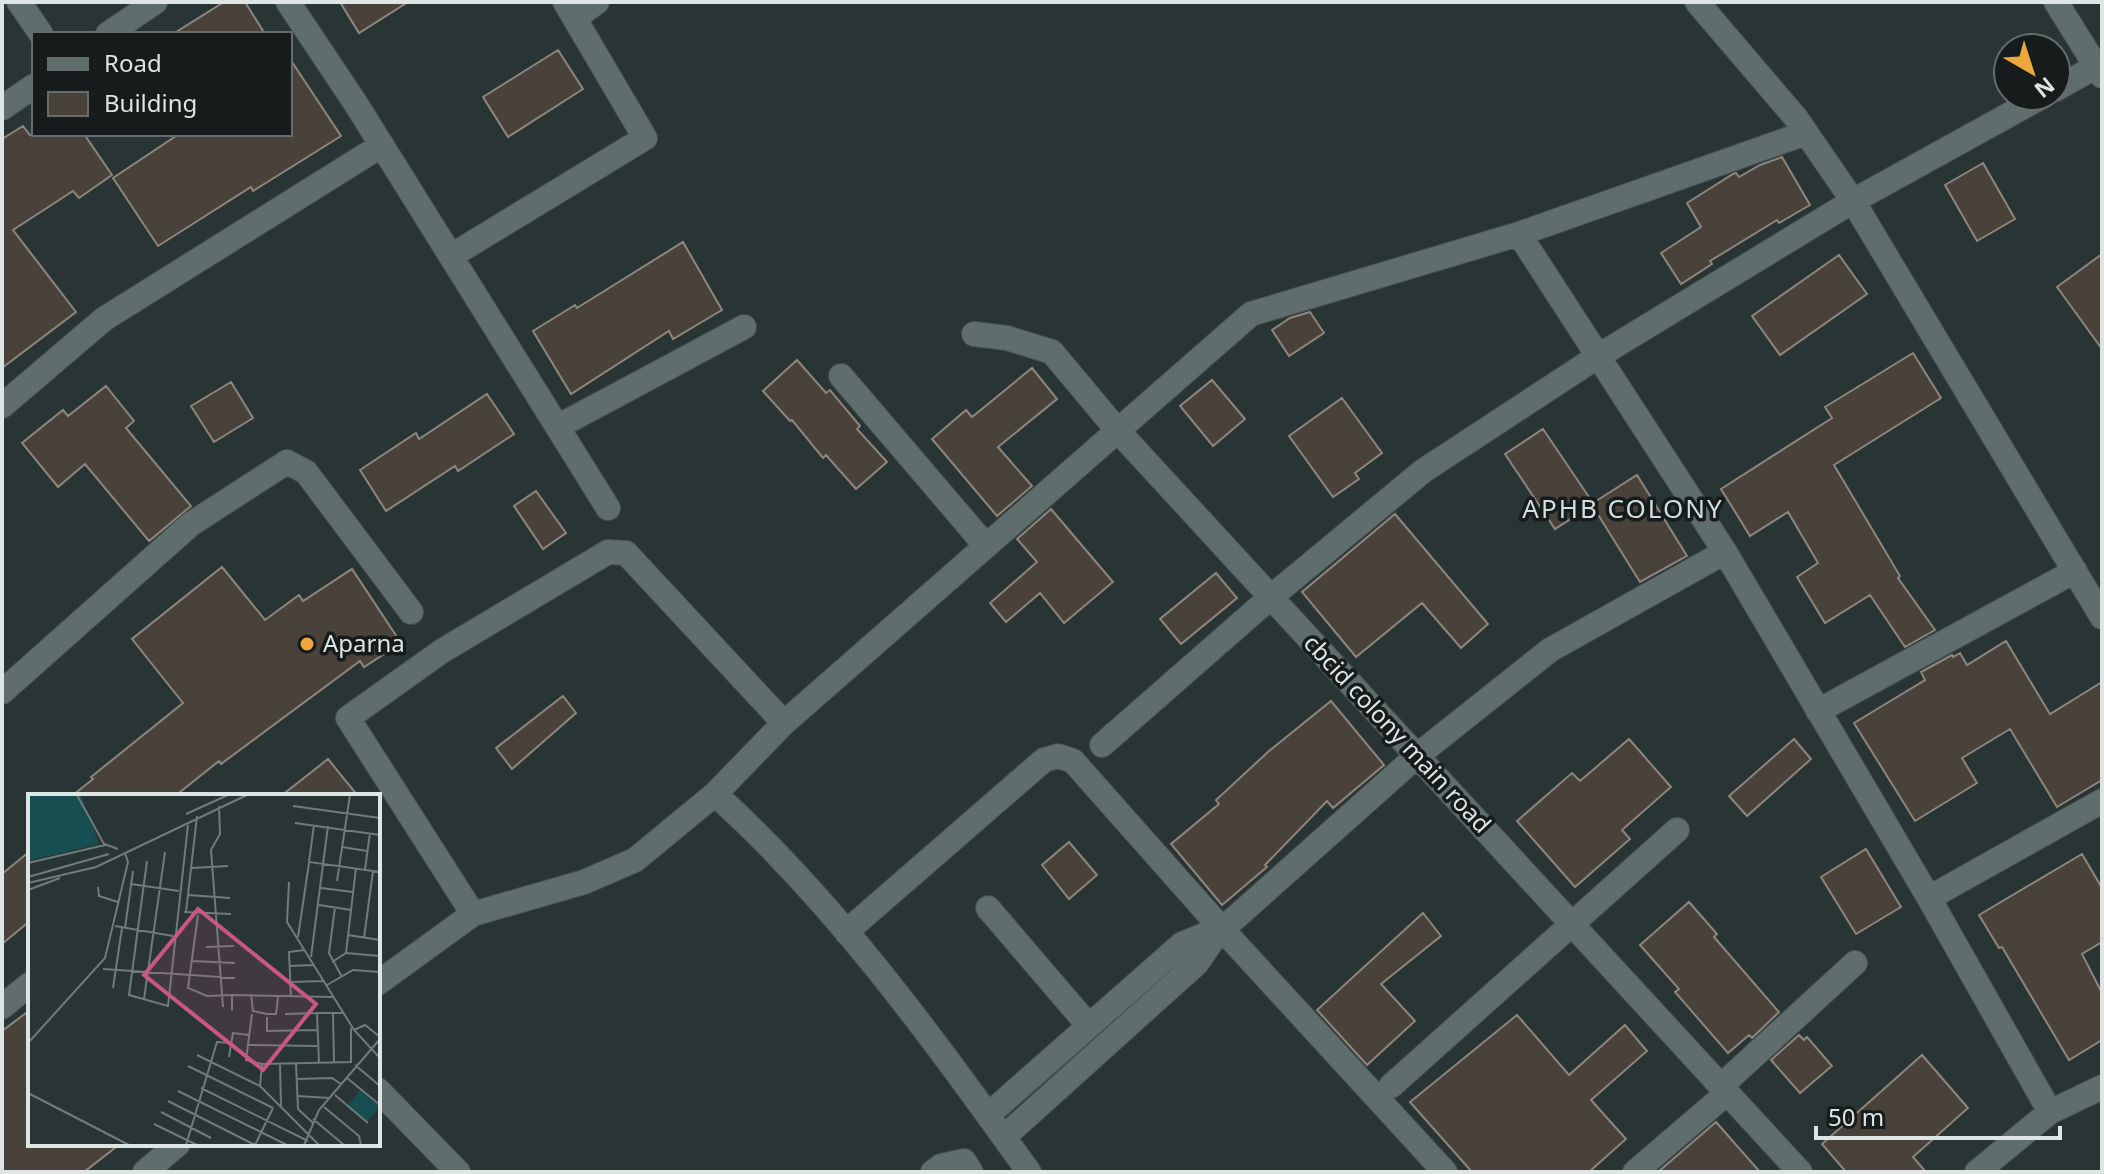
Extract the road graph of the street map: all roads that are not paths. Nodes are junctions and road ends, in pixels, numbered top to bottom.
1 (19, 2) edge
2 (155, 2) edge
3 (288, 2) edge
4 (597, 2) edge
5 (1697, 2) edge
6 (2056, 2) edge
7 (570, 10) edge
8 (40, 32) edge
9 (111, 32) edge
10 (2100, 69) edge
11 (2072, 82) edge
12 (32, 87) edge
13 (2, 108) edge
14 (2014, 112) edge
15 (1806, 133) junction
16 (382, 145) junction
17 (1853, 201) junction
18 (1519, 234) junction
19 (451, 256) junction
20 (744, 327) dead end
21 (974, 334) dead end
22 (1600, 355) junction
23 (841, 376) dead end
24 (2, 406) edge
25 (559, 426) junction
26 (1118, 431) junction
27 (608, 508) dead end
28 (986, 546) junction
29 (1725, 552) junction
30 (2075, 571) junction
31 (1271, 597) junction
32 (411, 612) dead end
33 (2102, 617) edge
34 (2, 692) edge
35 (1818, 711) junction
36 (784, 723) junction
37 (1102, 745) dead end
38 (1418, 755) junction
39 (715, 794) junction
40 (2102, 801) edge
41 (1677, 830) dead end
42 (1929, 898) junction
43 (988, 908) dead end
44 (473, 914) junction
45 (1227, 924) junction
46 (1573, 924) junction
47 (846, 932) junction
48 (1855, 963) dead end
49 (380, 982) edge
50 (28, 986) edge
51 (2, 1007) edge
52 (1089, 1026) junction
53 (1391, 1086) dead end
54 (2102, 1087) edge
55 (1724, 1090) junction
56 (380, 1092) edge
57 (2050, 1112) junction
58 (988, 1115) junction
59 (1004, 1137) junction
60 (176, 1146) edge
61 (145, 1172) edge
62 (458, 1172) edge
63 (933, 1172) edge
64 (971, 1172) edge
65 (1029, 1172) edge
66 (1445, 1172) edge
67 (1635, 1172) edge
68 (1800, 1172) edge
69 (1977, 1172) edge

1 - 8 street
2 - 9 street
3 - 16 street
4 - 7 street
5 - 15 street
6 - 10 street
7 - 19 street
10 - 11 street
12 - 13 street
14 - 17 street
15 - 17 street
15 - 18 street
16 - 19 street
16 - 24 street
17 - 22 street
17 - 30 street
18 - 22 street
18 - 26 street
19 - 25 street
20 - 25 street
21 - 26 street, cbcid colony main road
22 - 29 street
22 - 31 street
23 - 28 street
25 - 27 street
26 - 28 street
26 - 31 street, cbcid colony main road
28 - 36 street
29 - 35 street
29 - 38 street
30 - 33 street
30 - 35 street
31 - 37 street
31 - 38 street, cbcid colony main road
32 - 34 street
35 - 42 street
36 - 39 street
36 - 44 street
38 - 45 street
38 - 46 street, cbcid colony main road
39 - 44 street
39 - 47 street
40 - 42 street
41 - 46 street
42 - 57 street
43 - 52 street
44 - 49 street
45 - 47 street
45 - 52 street
45 - 59 street
45 - 66 street
46 - 53 street
46 - 55 street, cbcid colony main road
47 - 58 street
48 - 55 street
50 - 51 street
52 - 58 street
54 - 57 street
55 - 67 street
55 - 68 street, cbcid colony main road
56 - 62 street
57 - 69 street
58 - 59 street
59 - 65 street
60 - 61 street
63 - 64 street

